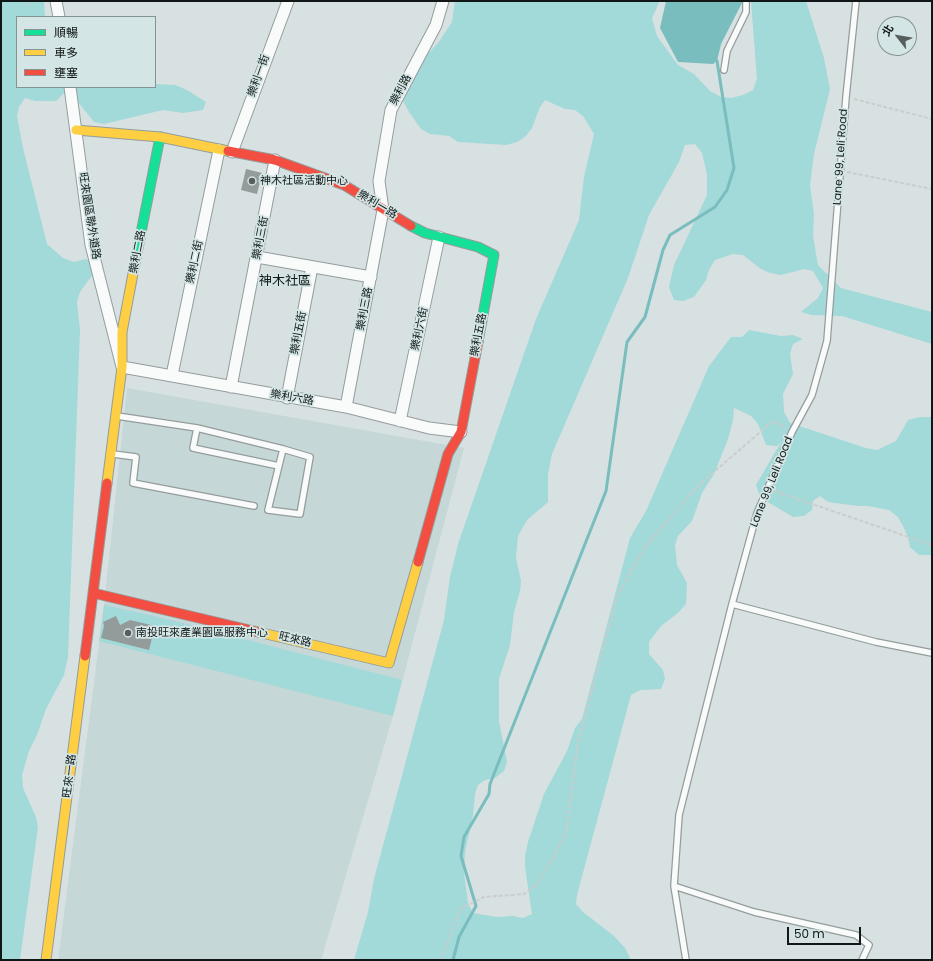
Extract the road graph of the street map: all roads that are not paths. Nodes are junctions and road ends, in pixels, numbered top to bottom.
1 (56, 1) edge
2 (288, 1) edge
3 (443, 1) edge
4 (746, 1) edge
5 (856, 1) edge
6 (59, 16) edge
7 (724, 70) dead end
8 (70, 88) edge
9 (76, 130) junction
10 (160, 137) junction
11 (219, 150) junction
12 (232, 152) junction
13 (276, 160) junction
14 (383, 210) junction
15 (439, 237) junction
16 (478, 247) joint
17 (257, 257) junction
18 (312, 268) junction
19 (371, 277) junction
20 (122, 367) junction
21 (172, 375) junction
22 (231, 387) junction
23 (287, 398) junction
24 (346, 407) junction
25 (116, 416) junction
26 (400, 421) junction
27 (197, 428) junction
28 (461, 432) junction
29 (284, 449) junction
30 (111, 454) junction
31 (279, 466) junction
32 (254, 506) dead end
33 (93, 593) junction
34 (732, 604) junction
35 (932, 653) edge
36 (674, 886) junction
37 (46, 960) edge
38 (686, 960) edge
39 (862, 960) edge

1 - 6 street
2 - 12 street, 樂利一街
3 - 14 street, 樂利路
4 - 7 lane
5 - 34 lane, Lane 99, Leli Road
8 - 9 street, 旺來園區聯外道路
9 - 10 street, 樂利一路
9 - 20 street, 旺來園區聯外道路
10 - 11 street, 樂利一路
10 - 20 street, 樂利二路
11 - 12 street, 樂利一路
11 - 21 street, 樂利二街
12 - 13 street, 樂利一路
13 - 14 street, 樂利一路
13 - 17 street, 樂利三街
14 - 15 street, 樂利一路
14 - 19 street, 樂利三路
15 - 16 street, 樂利一路
15 - 26 street, 樂利六街
16 - 28 street, 樂利五路
17 - 18 street
17 - 22 street, 樂利三街
18 - 19 street
18 - 23 street, 樂利五街
19 - 24 street, 樂利三路
20 - 21 street, 樂利六路
20 - 25 street
21 - 22 street, 樂利六路
22 - 23 street, 樂利六路
23 - 24 street, 樂利六路
24 - 26 street, 樂利六路
25 - 27 lane
25 - 30 street
26 - 28 street, 樂利六路
27 - 29 lane
27 - 31 lane
28 - 33 street, 旺來路
29 - 31 lane
29 - 31 lane
30 - 32 lane
30 - 33 street
33 - 37 street, 旺來一路
34 - 35 lane
34 - 36 lane, Lane 99, Leli Road
36 - 38 lane, Lane 99, Leli Road
36 - 39 lane

